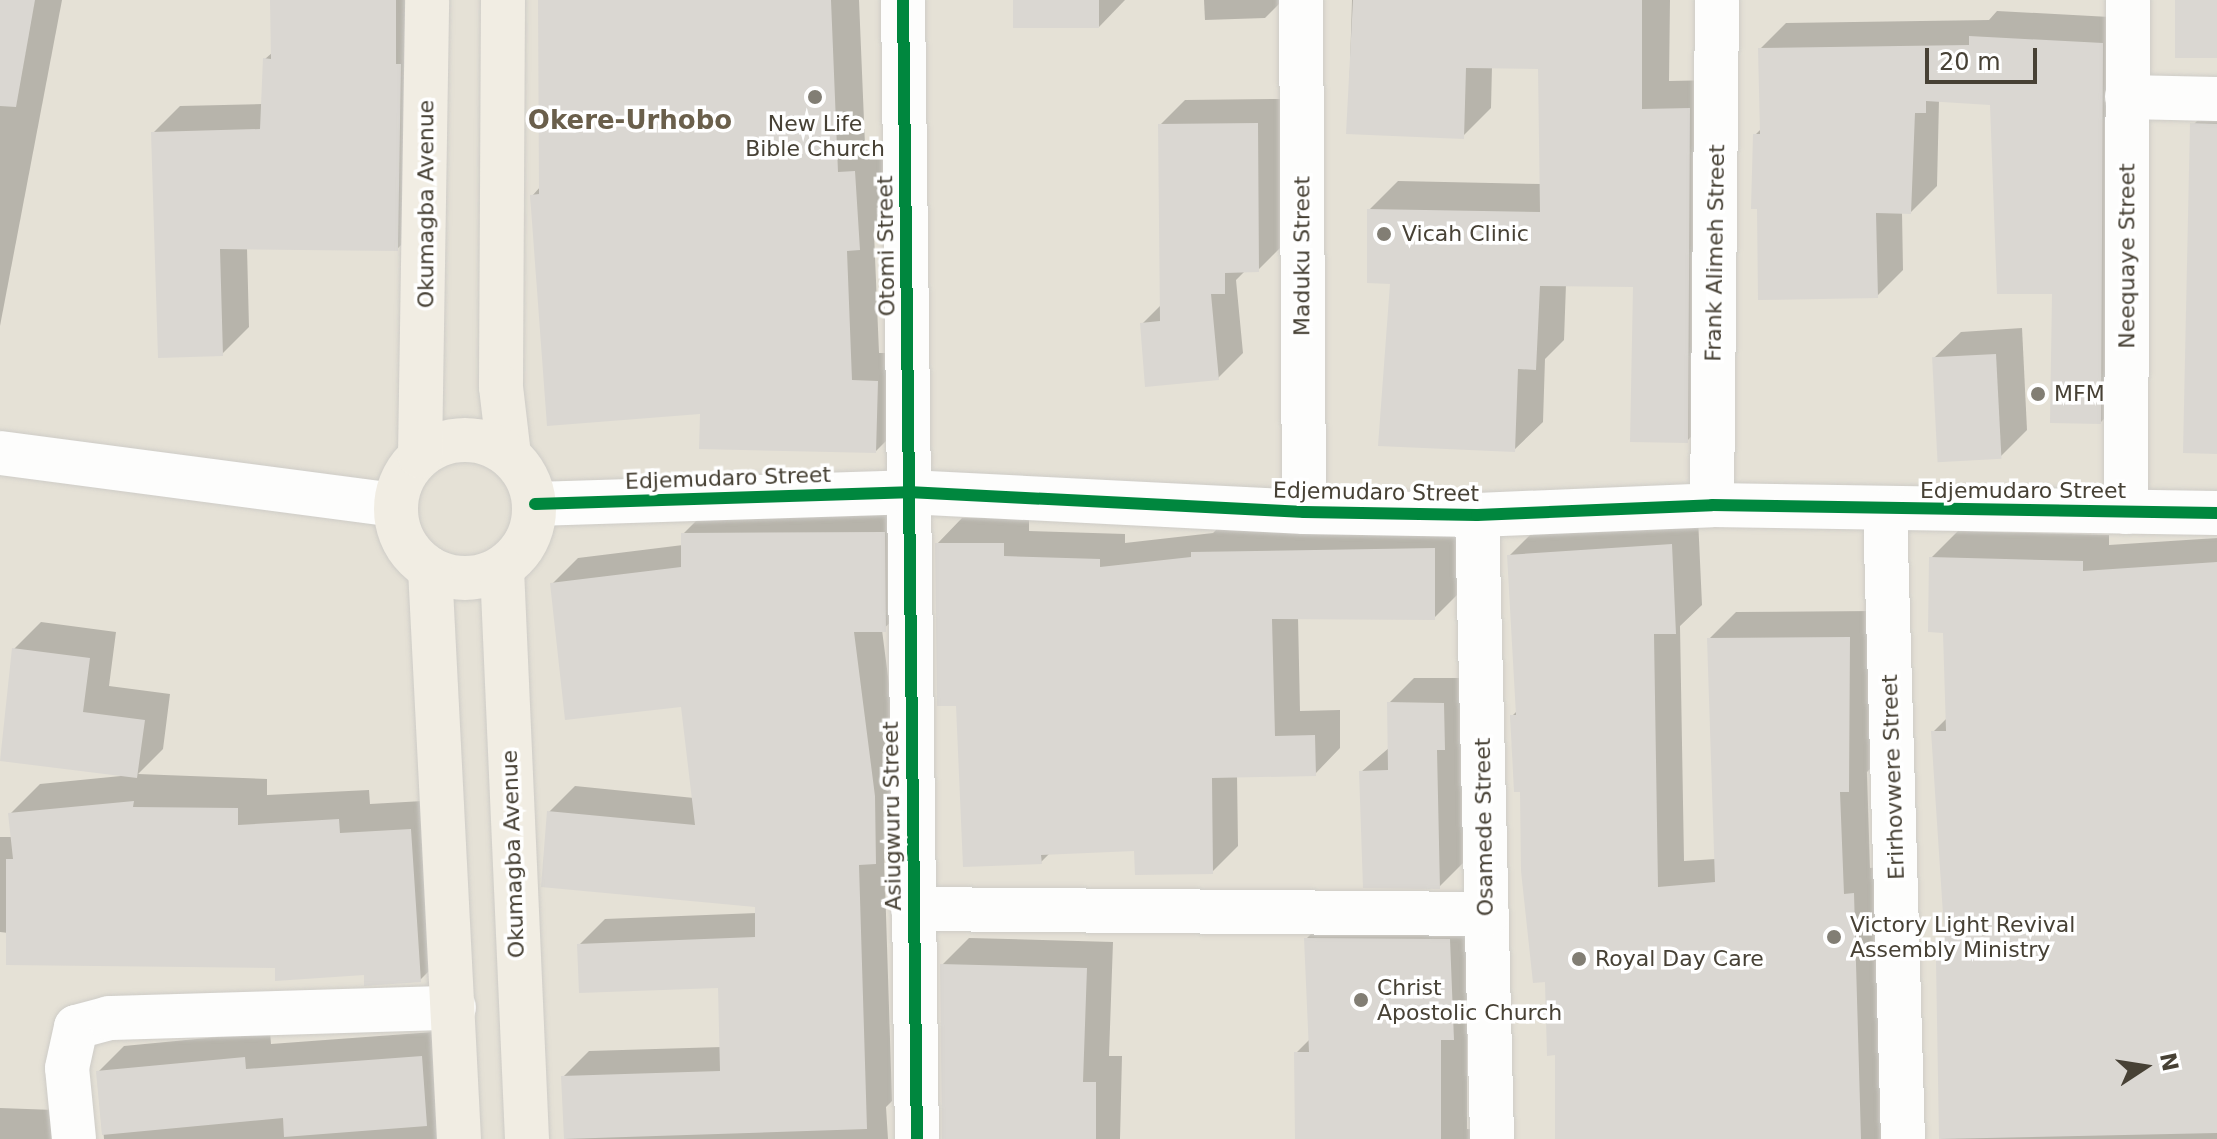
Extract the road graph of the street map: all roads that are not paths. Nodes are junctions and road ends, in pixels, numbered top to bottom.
1 (427, 0) edge
2 (503, 0) edge
3 (903, 0) edge
4 (1301, 0) edge
5 (1717, 0) edge
6 (2128, 0) edge
7 (2127, 97) junction
8 (2217, 99) edge
9 (0, 453) edge
10 (509, 455) junction
11 (420, 456) junction
12 (908, 492) junction
13 (535, 504) junction
14 (396, 505) junction
15 (1712, 505) junction
16 (1885, 511) junction
17 (1304, 512) junction
18 (2126, 512) junction
19 (2217, 513) edge
20 (1477, 515) junction
21 (430, 569) junction
22 (502, 569) junction
23 (913, 909) junction
24 (1487, 914) junction
25 (454, 1008) junction
26 (74, 1139) edge
27 (459, 1139) edge
28 (527, 1139) edge
29 (917, 1139) edge
30 (1492, 1139) edge
31 (1903, 1139) edge

1 - 11 main road, Okumagba Avenue
2 - 10 main road
3 - 12 street, Otomi Street
4 - 17 street, Maduku Street
5 - 15 street, Frank Alimeh Street
6 - 7 street, Neequaye Street
7 - 8 street
7 - 18 street, Neequaye Street
9 - 14 street
10 - 11 main road
10 - 13 main road
11 - 14 main road
12 - 13 street, Edjemudaro Street
12 - 17 street, Edjemudaro Street
12 - 23 street, Asiugwuru Street
13 - 22 main road
14 - 21 main road
15 - 16 street, Edjemudaro Street
15 - 20 street, Edjemudaro Street
16 - 18 street, Edjemudaro Street
16 - 31 street, Erirhovwere Street
17 - 20 street, Edjemudaro Street
18 - 19 street, Edjemudaro Street
20 - 24 street, Osamede Street
21 - 22 main road
21 - 25 main road
22 - 28 main road, Okumagba Avenue
23 - 24 street
23 - 29 street, Asiugwuru Street
24 - 30 street, Osamede Street
25 - 26 street
25 - 27 main road

